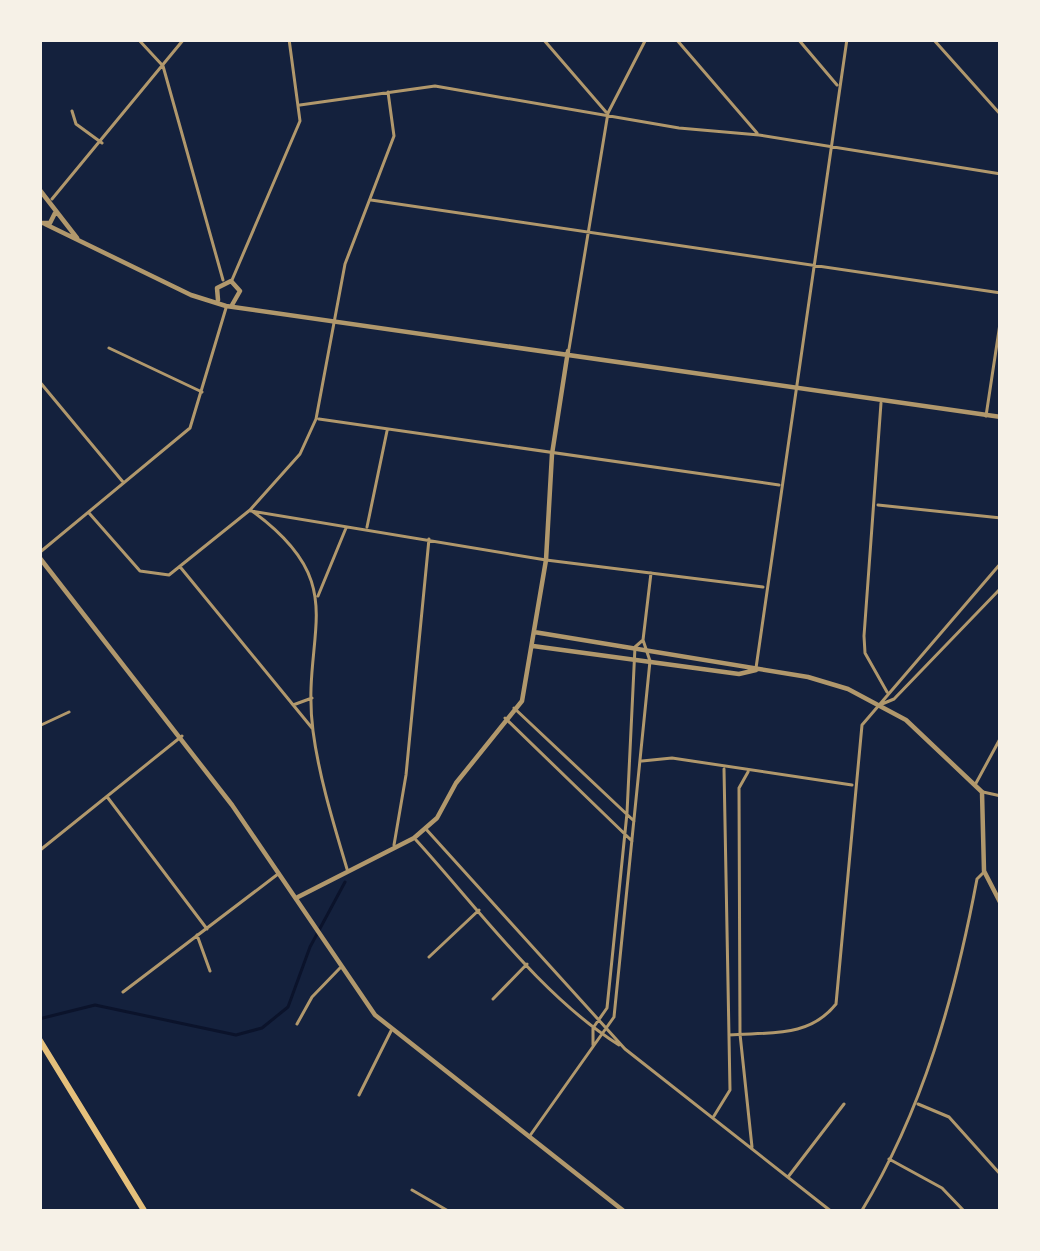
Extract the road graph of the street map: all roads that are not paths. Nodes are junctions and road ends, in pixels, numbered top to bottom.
1 (138, 39) edge
2 (184, 39) edge
3 (289, 39) edge
4 (543, 39) edge
5 (646, 39) edge
6 (676, 39) edge
7 (798, 39) edge
8 (847, 39) edge
9 (933, 39) edge
10 (164, 66) junction
11 (839, 86) junction
12 (388, 90) junction
13 (300, 105) junction
14 (72, 111) dead end
15 (608, 113) junction
16 (1001, 115) edge
17 (759, 135) junction
18 (102, 143) junction
19 (831, 147) junction
20 (1001, 174) edge
21 (39, 188) edge
22 (369, 200) junction
23 (48, 206) edge
24 (42, 226) edge
25 (588, 233) junction
26 (81, 242) junction
27 (812, 265) junction
28 (228, 282) junction
29 (217, 288) junction
30 (240, 291) junction
31 (1001, 293) edge
32 (190, 295) junction
33 (218, 302) junction
34 (229, 305) junction
35 (254, 306) junction
36 (1001, 317) edge
37 (331, 319) junction
38 (109, 348) dead end
39 (568, 351) junction
40 (39, 381) edge
41 (794, 389) junction
42 (202, 392) junction
43 (882, 401) junction
44 (986, 416) junction
45 (1001, 417) edge
46 (316, 419) junction
47 (387, 429) junction
48 (552, 454) junction
49 (124, 483) junction
50 (781, 485) junction
51 (876, 505) junction
52 (250, 510) junction
53 (89, 512) junction
54 (1001, 518) edge
55 (347, 526) junction
56 (367, 529) junction
57 (429, 539) junction
58 (39, 555) edge
59 (546, 560) junction
60 (1001, 563) edge
61 (180, 567) junction
62 (651, 573) junction
63 (765, 587) junction
64 (1001, 588) edge
65 (318, 597) junction
66 (534, 632) junction
67 (643, 640) junction
68 (533, 646) junction
69 (635, 647) junction
70 (650, 649) junction
71 (634, 660) junction
72 (650, 661) junction
73 (756, 670) junction
74 (887, 692) junction
75 (314, 697) junction
76 (293, 705) junction
77 (880, 705) junction
78 (514, 708) junction
79 (69, 712) dead end
80 (505, 718) junction
81 (39, 727) edge
82 (313, 728) junction
83 (182, 736) junction
84 (1001, 737) edge
85 (640, 761) junction
86 (724, 769) junction
87 (748, 772) junction
88 (853, 785) junction
89 (975, 787) junction
90 (982, 792) junction
91 (107, 796) junction
92 (1001, 796) edge
93 (626, 813) junction
94 (635, 823) junction
95 (425, 828) junction
96 (623, 832) junction
97 (414, 838) junction
98 (725, 841) junction
99 (633, 842) junction
100 (740, 844) junction
101 (394, 845) junction
102 (39, 851) edge
103 (347, 868) junction
104 (984, 871) junction
105 (278, 874) junction
106 (296, 898) junction
107 (1001, 904) edge
108 (479, 910) junction
109 (207, 929) junction
110 (197, 935) junction
111 (429, 957) dead end
112 (529, 963) junction
113 (341, 967) junction
114 (210, 971) dead end
115 (123, 992) dead end
116 (493, 999) dead end
117 (601, 1019) junction
118 (297, 1024) dead end
119 (606, 1025) junction
120 (596, 1030) junction
121 (391, 1031) junction
122 (740, 1034) junction
123 (729, 1035) junction
124 (39, 1039) edge
125 (626, 1049) junction
126 (359, 1095) dead end
127 (844, 1104) dead end
128 (917, 1104) junction
129 (712, 1118) junction
130 (528, 1138) junction
131 (752, 1149) junction
132 (887, 1158) junction
133 (1001, 1175) edge
134 (788, 1178) junction
135 (412, 1190) dead end
136 (146, 1212) edge
137 (450, 1212) edge
138 (625, 1212) edge
139 (832, 1212) edge
140 (861, 1212) edge
141 (964, 1212) edge

1 - 10 street
2 - 10 street
3 - 13 street
4 - 15 street
5 - 15 street
6 - 17 street
7 - 11 street
8 - 11 street
9 - 16 street
10 - 18 street
10 - 28 street
11 - 19 street
12 - 13 street
12 - 15 street
12 - 22 street
13 - 28 street
14 - 18 street
15 - 17 street
15 - 25 street
17 - 19 street
18 - 23 street
19 - 20 street
19 - 27 street
21 - 23 street
22 - 25 street
22 - 37 street
23 - 24 street
23 - 26 street
24 - 26 street
25 - 27 street
25 - 39 street
26 - 32 street
27 - 31 street
27 - 41 street
28 - 29 street
28 - 30 street
29 - 32 street
29 - 33 street
30 - 34 street
30 - 35 street
32 - 33 street
33 - 34 street
34 - 35 street
34 - 42 street
35 - 37 street
36 - 44 street
37 - 39 street
37 - 46 street
38 - 42 street
39 - 41 street
39 - 48 street
40 - 49 street
41 - 43 street
41 - 50 street
42 - 49 street
43 - 44 street
43 - 51 street
44 - 45 street
46 - 47 street
46 - 52 street
47 - 48 street
47 - 56 street
48 - 50 street
48 - 59 street
49 - 53 street
50 - 63 street
51 - 54 street
51 - 74 street
52 - 55 street
52 - 61 street
52 - 65 street
53 - 58 street
53 - 61 street
55 - 56 street
55 - 65 street
56 - 57 street
57 - 59 street
57 - 101 street
58 - 83 street
59 - 62 street
59 - 66 street
60 - 74 street
61 - 76 street
62 - 63 street
62 - 67 street
63 - 73 street
64 - 77 street
65 - 75 street
66 - 68 street
66 - 69 street
67 - 69 street
67 - 70 street
68 - 71 street
68 - 78 street
69 - 70 street
69 - 71 street
70 - 72 street
70 - 73 street
71 - 72 street
71 - 93 street
72 - 73 street
72 - 85 street
73 - 77 street
74 - 77 street
75 - 76 street
75 - 82 street
76 - 82 street
77 - 88 street
77 - 89 street
78 - 80 street
78 - 93 street
79 - 81 street
80 - 95 street
80 - 96 street
82 - 103 street
83 - 91 street
83 - 105 street
84 - 89 street
85 - 86 street
85 - 94 street
86 - 87 street
86 - 98 street
87 - 88 street
87 - 100 street
88 - 122 street
89 - 90 street
90 - 92 street
90 - 104 street
91 - 102 street
91 - 109 street
93 - 94 street
93 - 96 street
94 - 99 street
95 - 97 street
95 - 117 street
96 - 99 street
96 - 117 street
97 - 101 street
97 - 108 street
98 - 100 street
98 - 123 street
99 - 119 street
100 - 122 street
101 - 103 street
103 - 106 street
104 - 107 street
104 - 128 street
105 - 106 street
105 - 109 street
106 - 113 street
108 - 111 street
108 - 112 street
109 - 110 street
110 - 114 street
110 - 115 street
112 - 116 street
112 - 120 street
113 - 118 street
113 - 121 street
117 - 119 street
117 - 120 street
119 - 120 street
119 - 125 street
120 - 125 street
120 - 130 street
121 - 126 street
121 - 130 street
122 - 123 street
122 - 131 street
123 - 129 street
124 - 136 highway
125 - 129 street
127 - 134 street
128 - 132 street
128 - 133 street
129 - 131 street
130 - 138 street
131 - 134 street
132 - 140 street
132 - 141 street
134 - 139 street
135 - 137 street

